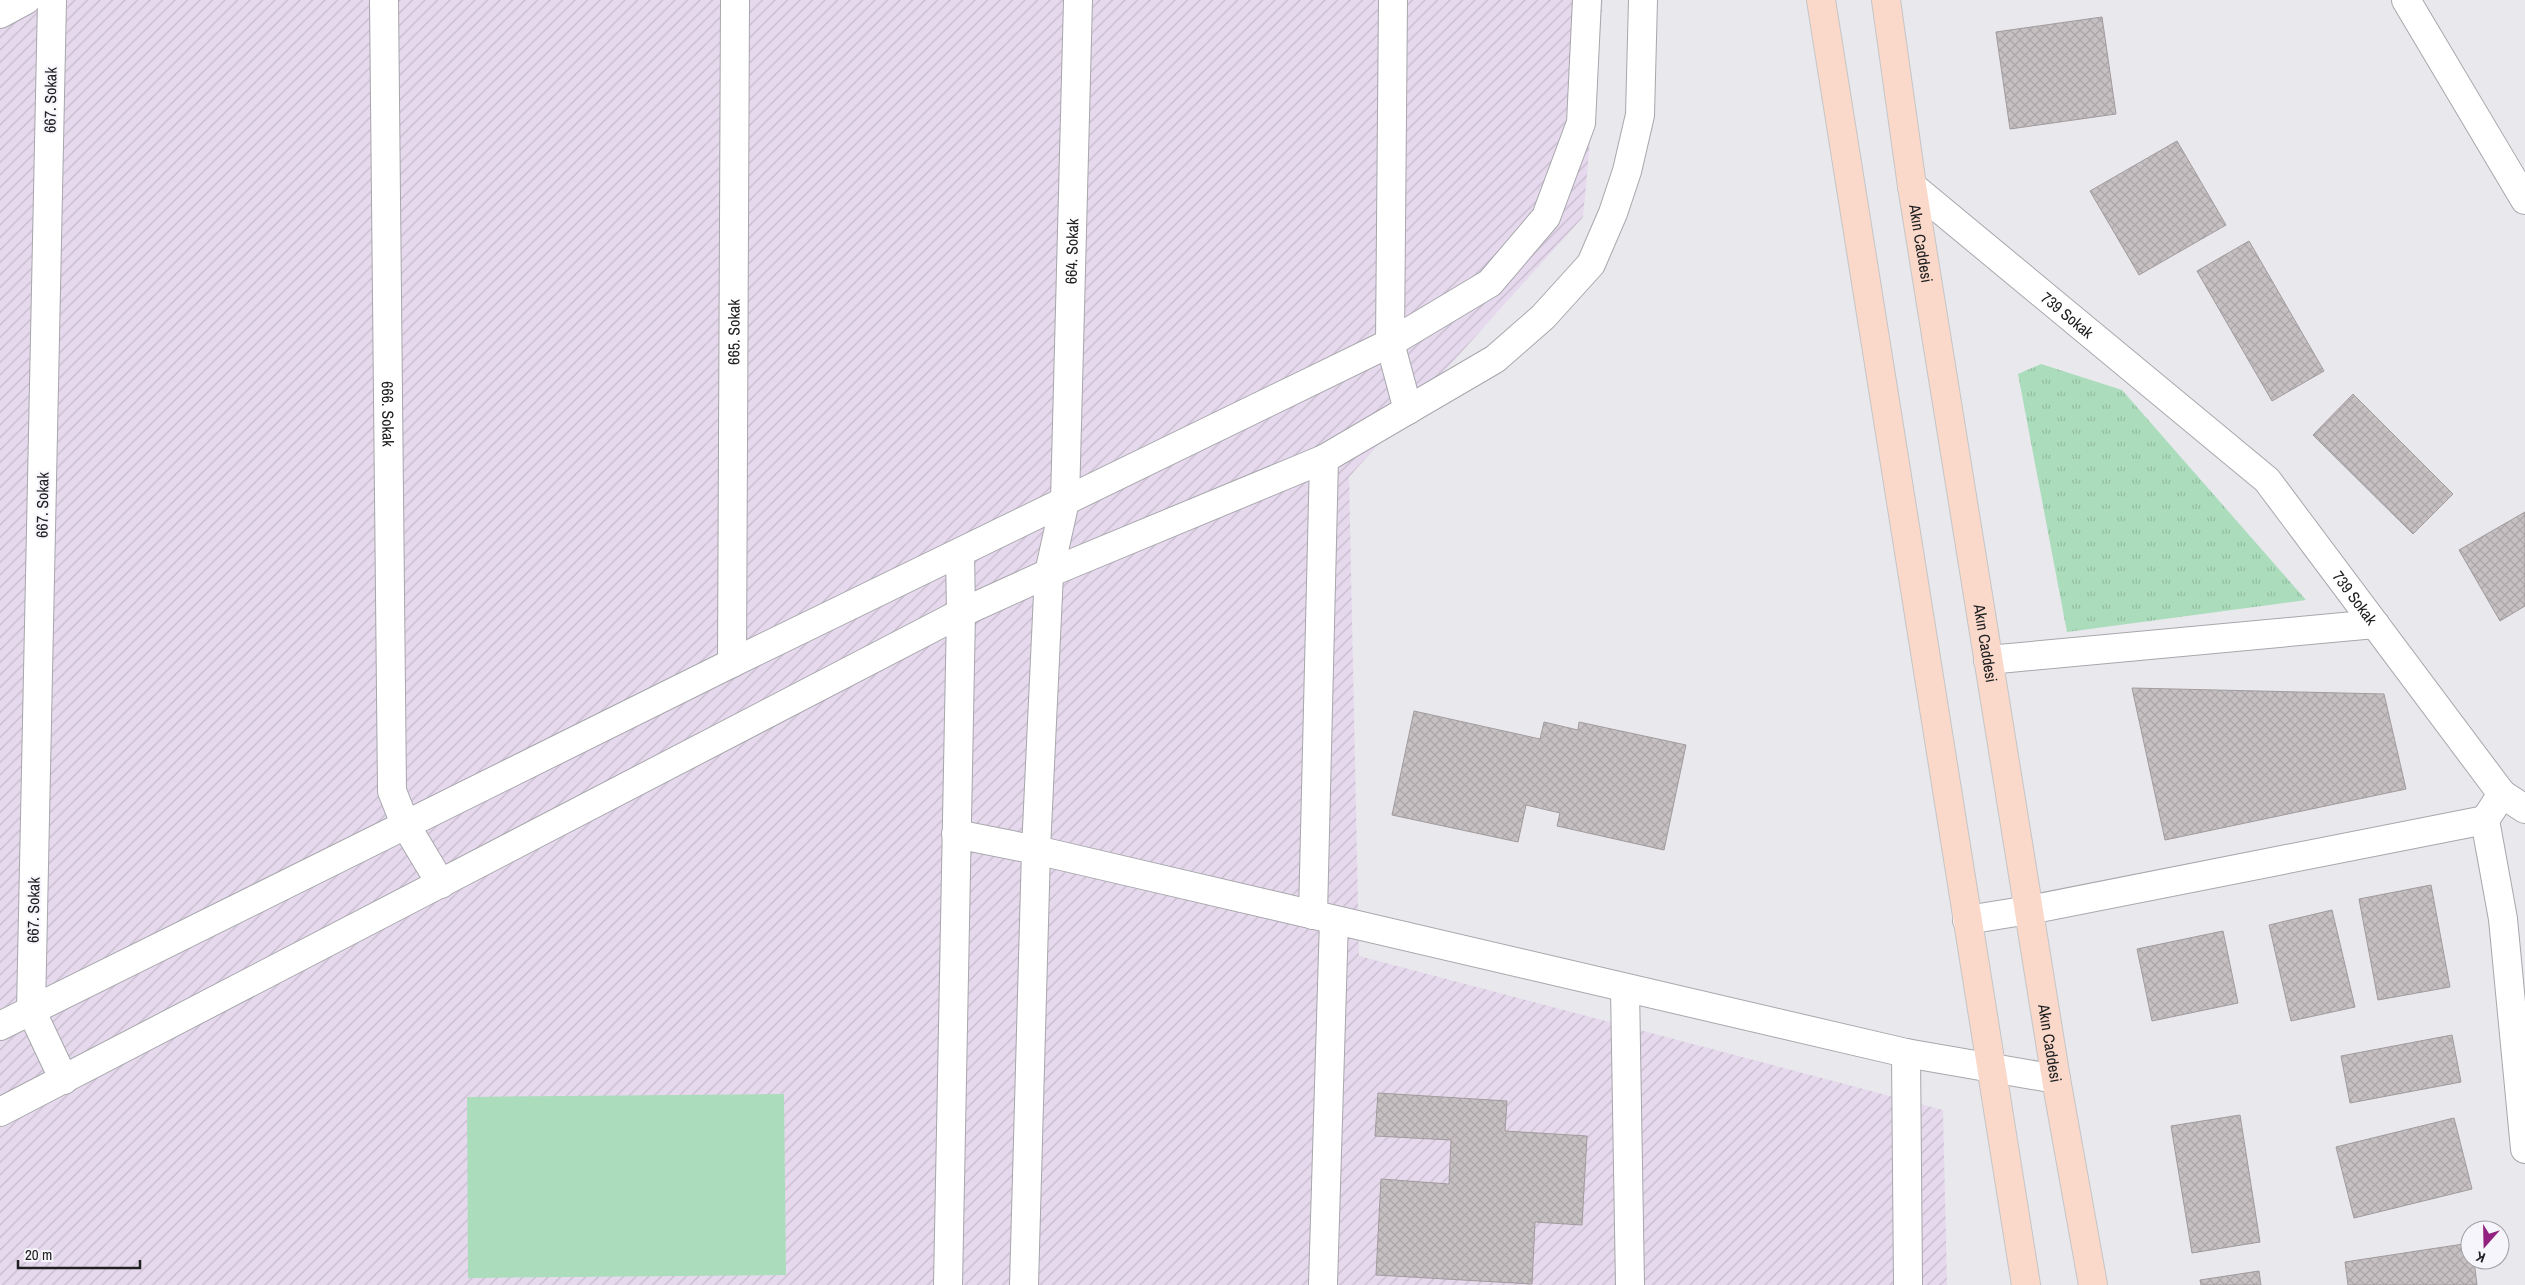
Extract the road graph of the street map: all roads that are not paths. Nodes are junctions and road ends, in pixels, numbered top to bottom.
1 (26, 0) edge
2 (52, 0) edge
3 (384, 0) edge
4 (735, 0) edge
5 (1078, 0) edge
6 (1393, 0) edge
7 (1587, 0) edge
8 (1643, 0) edge
9 (1821, 0) edge
10 (2406, 0) edge
11 (1891, 1) edge
12 (0, 14) edge
13 (1912, 186) junction
14 (2525, 200) edge
15 (1390, 343) junction
16 (1408, 410) junction
17 (1324, 459) junction
18 (1065, 501) junction
19 (960, 553) junction
20 (1049, 573) junction
21 (961, 612) junction
22 (2375, 624) junction
23 (1988, 660) junction
24 (732, 663) junction
25 (2514, 790) edge
26 (2525, 809) edge
27 (2485, 820) junction
28 (405, 824) junction
29 (956, 834) junction
30 (1036, 850) junction
31 (441, 884) junction
32 (2029, 910) junction
33 (1324, 917) junction
34 (1967, 920) junction
35 (1625, 988) junction
36 (31, 1010) junction
37 (0, 1026) edge
38 (1906, 1053) junction
39 (1990, 1067) junction
40 (2056, 1079) junction
41 (64, 1080) junction
42 (0, 1112) edge
43 (2525, 1149) edge
44 (948, 1285) edge
45 (1024, 1285) edge
46 (1323, 1285) edge
47 (1630, 1285) edge
48 (1908, 1285) edge
49 (2026, 1285) edge
50 (2093, 1285) edge

1 - 12 street
2 - 36 street, 667. Sokak
3 - 28 street, 666. Sokak
4 - 24 street, 665. Sokak
5 - 18 street, 664. Sokak
6 - 15 street
7 - 15 street
8 - 16 street
9 - 34 main road
10 - 14 street
11 - 13 main road, Akın Caddesi
13 - 22 street, 739 Sokak
13 - 23 main road, Akın Caddesi
15 - 16 street
15 - 18 street
16 - 17 street
17 - 20 street
17 - 33 street
18 - 19 street
18 - 20 street, 664. Sokak
19 - 21 street
19 - 24 street
20 - 21 street
20 - 30 street, 664. Sokak
21 - 29 street
21 - 31 street
22 - 23 street
22 - 25 street, 739 Sokak
23 - 32 main road, Akın Caddesi
24 - 28 street
25 - 26 street
25 - 27 street
27 - 32 street
27 - 43 street
28 - 31 street, 666. Sokak
28 - 36 street
29 - 30 street
29 - 44 street
30 - 33 street
30 - 45 street, 664. Sokak
31 - 41 street
32 - 34 street
32 - 40 main road, Akın Caddesi
33 - 35 street
33 - 46 street
34 - 39 main road
35 - 38 street
35 - 47 street
36 - 37 street
36 - 41 street
38 - 39 street
38 - 48 street
39 - 40 street
39 - 49 main road
40 - 50 main road, Akın Caddesi
41 - 42 street

